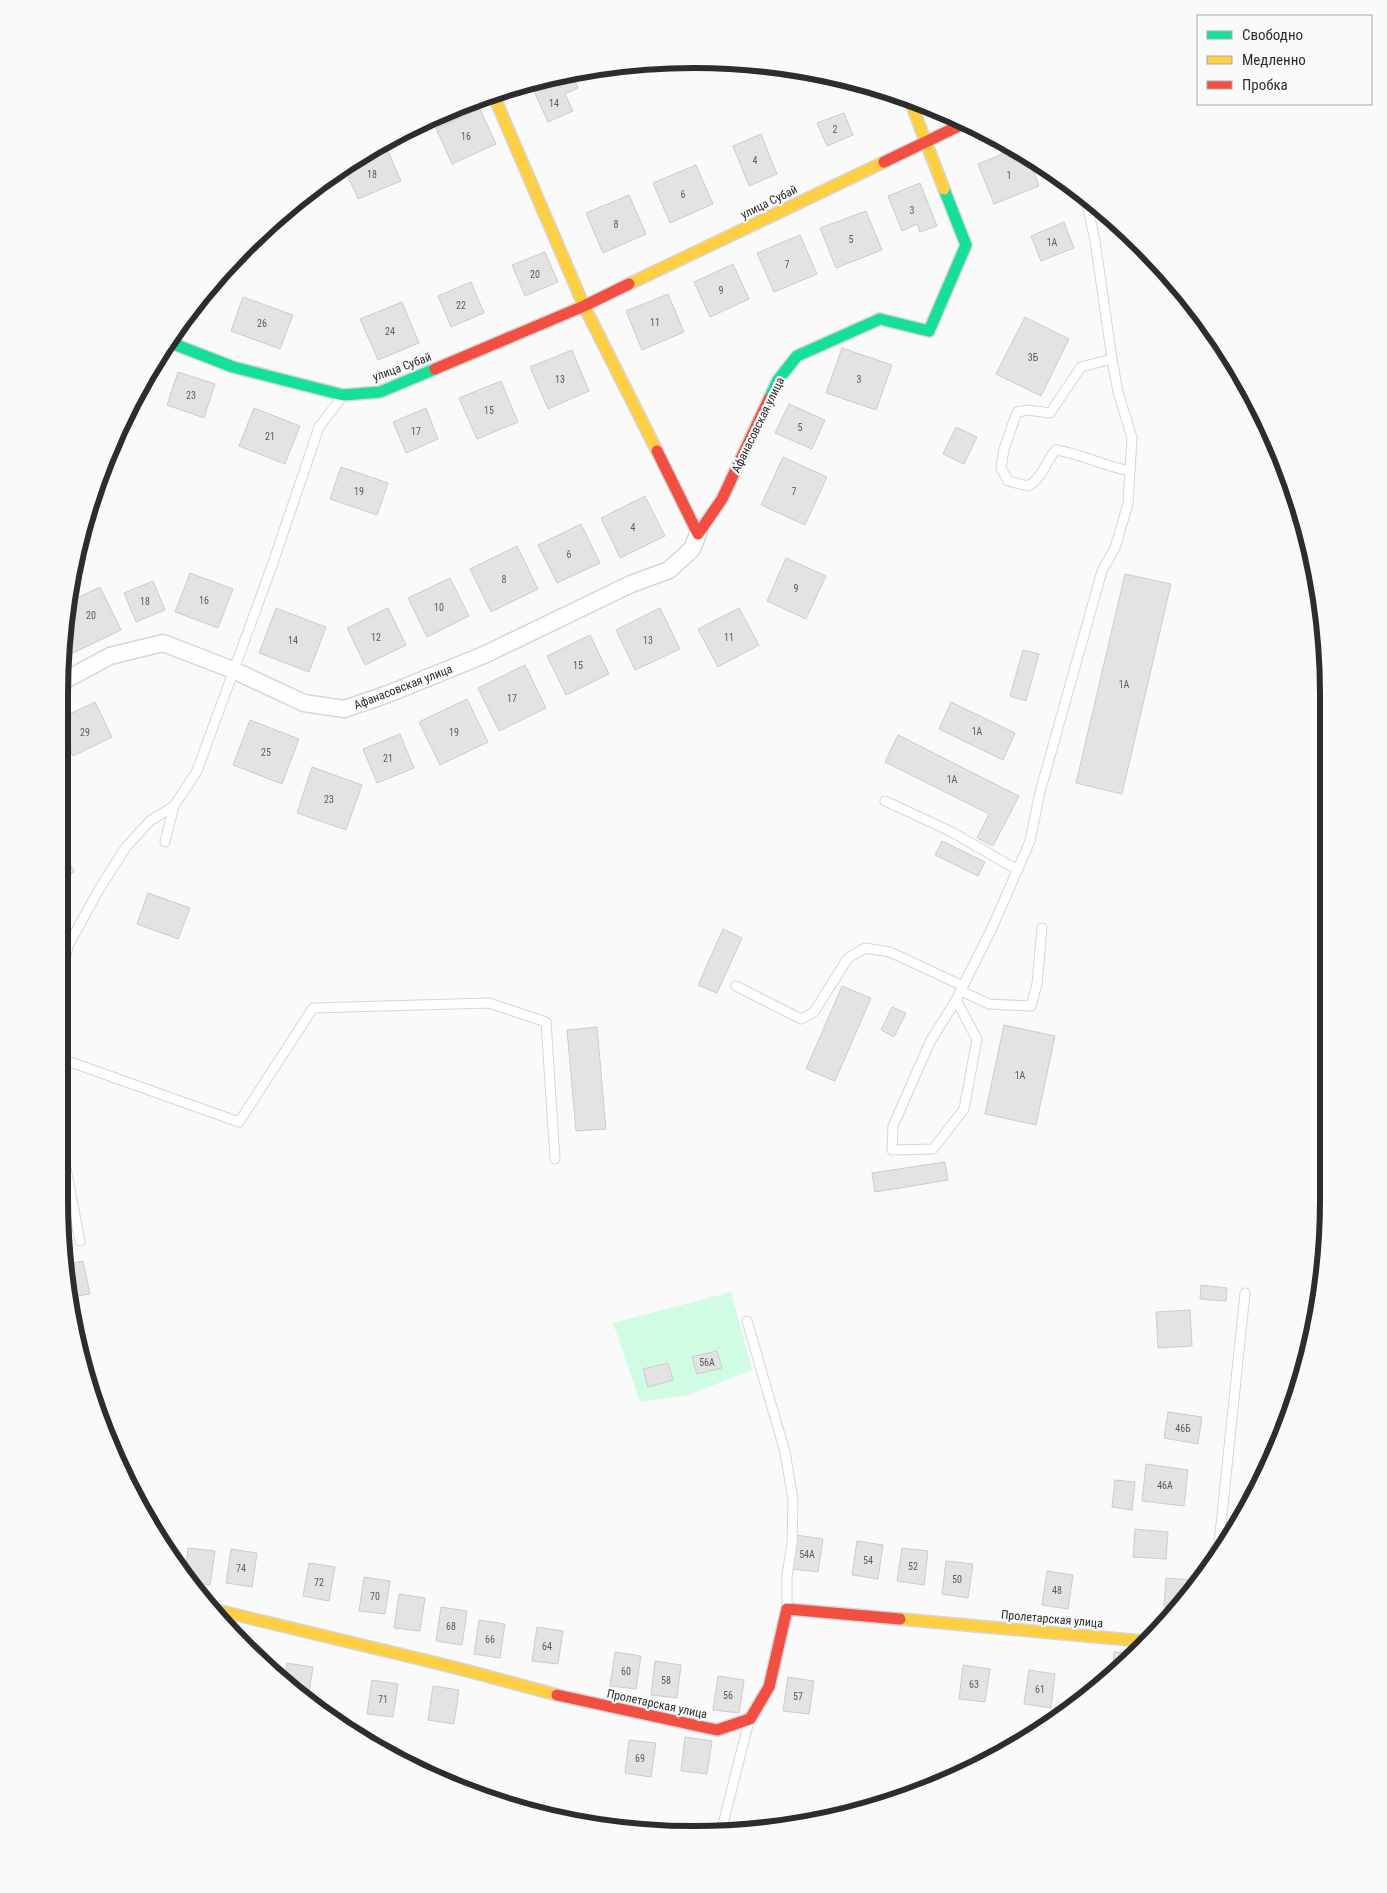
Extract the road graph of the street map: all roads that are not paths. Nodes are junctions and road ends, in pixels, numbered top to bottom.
1 (496, 100) edge
2 (913, 108) edge
3 (958, 126) edge
4 (927, 141) junction
5 (1088, 208) edge
6 (584, 306) junction
7 (174, 344) edge
8 (1112, 359) junction
9 (343, 395) junction
10 (1130, 470) junction
11 (698, 534) junction
12 (233, 670) junction
13 (68, 678) edge
14 (885, 801) dead end
15 (174, 806) junction
16 (165, 842) dead end
17 (1018, 870) junction
18 (1042, 928) dead end
19 (68, 946) edge
20 (736, 986) dead end
21 (960, 992) junction
22 (68, 1061) edge
23 (555, 1159) dead end
24 (68, 1179) edge
25 (80, 1241) dead end
26 (1245, 1293) dead end
27 (747, 1322) dead end
28 (1220, 1538) edge
29 (788, 1609) junction
30 (223, 1612) edge
31 (1137, 1641) edge
32 (750, 1718) junction
33 (723, 1825) edge

1 - 6 street
2 - 4 street
3 - 4 street, улица Субай
4 - 6 street, улица Субай
4 - 11 street, Афанасовская улица
5 - 8 lane
6 - 9 street, улица Субай
6 - 11 street
7 - 9 street, улица Субай
8 - 10 lane
8 - 10 lane
9 - 12 lane
10 - 17 lane
11 - 12 street, Афанасовская улица
12 - 13 street, Афанасовская улица
12 - 15 lane
14 - 17 lane
15 - 16 lane
15 - 19 lane
17 - 21 lane
18 - 21 lane
20 - 21 lane
21 - 21 lane
22 - 23 lane
24 - 25 lane
26 - 28 lane
27 - 29 lane
29 - 31 street, Пролетарская улица
29 - 32 street
30 - 32 street, Пролетарская улица
32 - 33 lane

